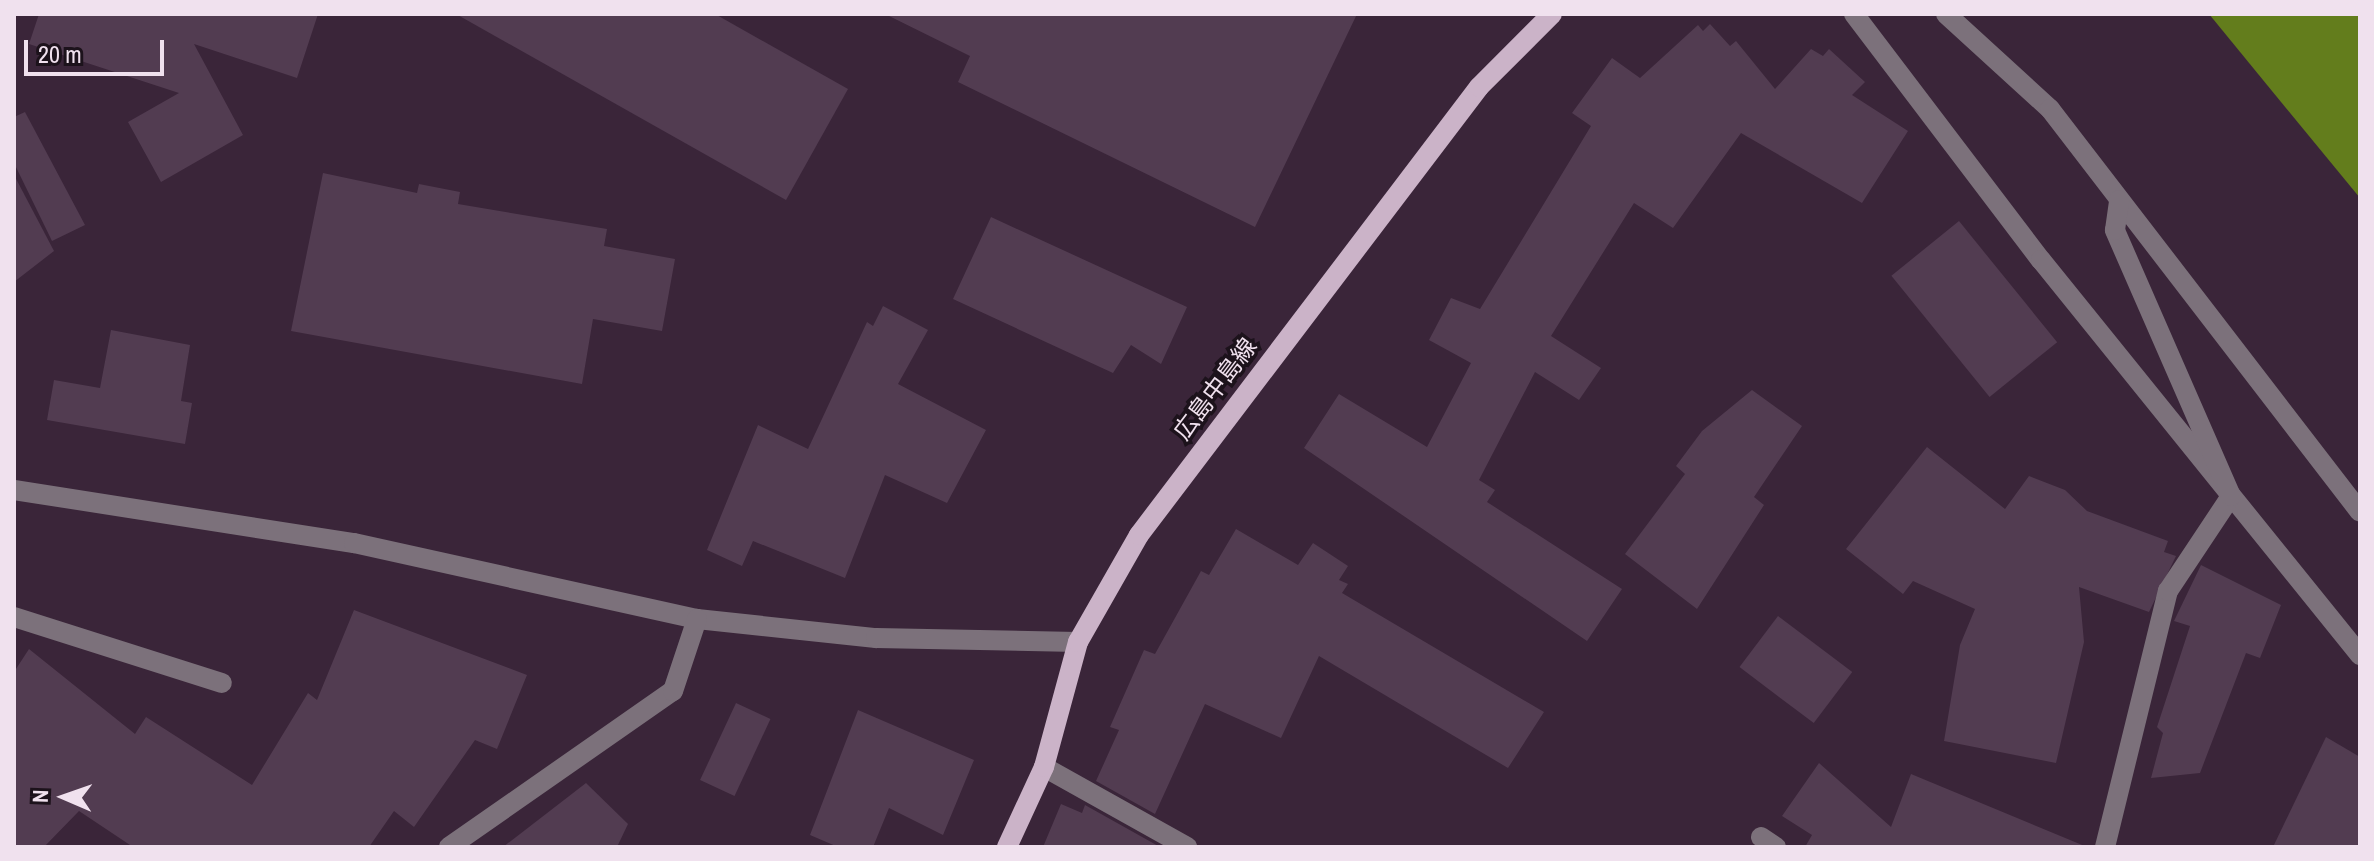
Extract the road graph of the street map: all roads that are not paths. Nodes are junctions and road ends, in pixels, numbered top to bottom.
1 (1552, 14) edge
2 (1854, 14) edge
3 (1946, 14) edge
4 (2119, 200) junction
5 (14, 490) edge
6 (2231, 496) junction
7 (2360, 512) edge
8 (14, 617) edge
9 (697, 619) junction
10 (1078, 642) junction
11 (2360, 655) edge
12 (222, 683) dead end
13 (1044, 767) junction
14 (449, 847) edge
15 (1007, 847) edge
16 (1187, 847) edge
17 (2105, 847) edge

1 - 10 main road, 広島中島線
2 - 6 street
3 - 4 street
4 - 6 street
4 - 7 street
5 - 9 street
6 - 11 street
6 - 17 street
8 - 12 street
9 - 10 street
9 - 14 street
10 - 13 main road, 広島中島線
13 - 15 main road, 広島中島線
13 - 16 street

